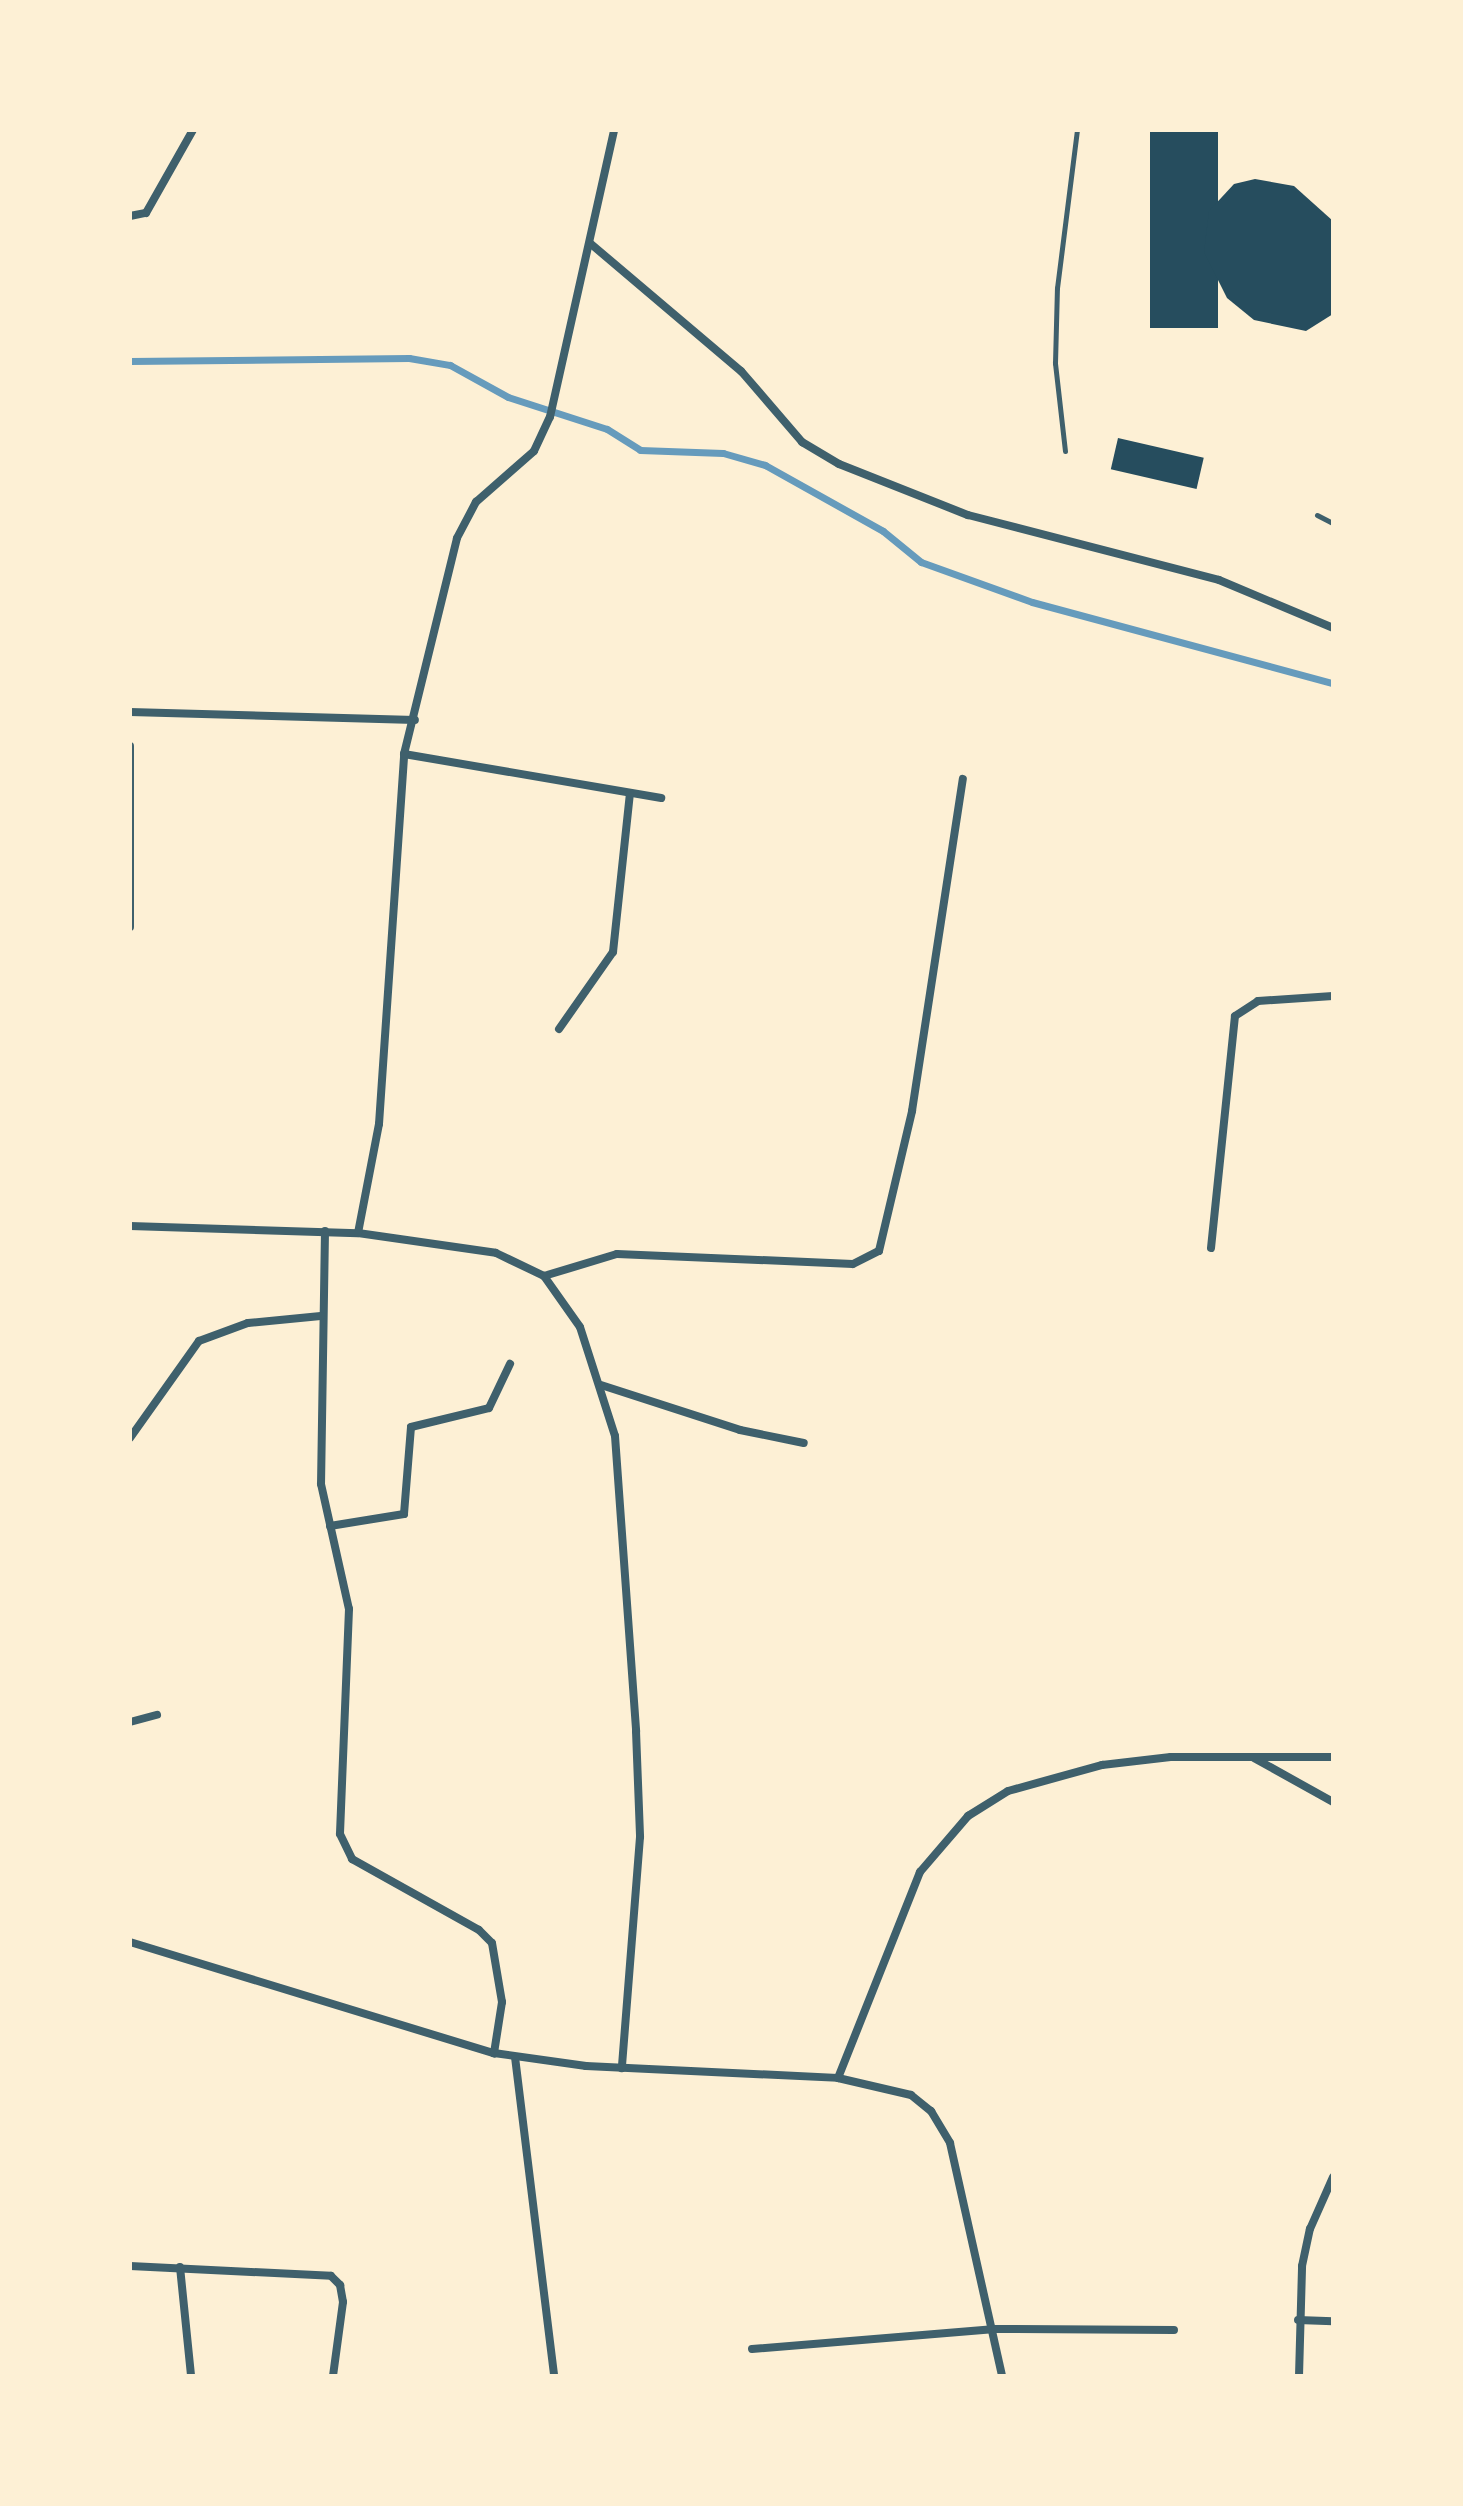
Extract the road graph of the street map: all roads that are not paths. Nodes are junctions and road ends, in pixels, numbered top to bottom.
1 (193, 130) edge
2 (614, 130) edge
3 (1077, 130) edge
4 (130, 216) edge
5 (591, 244) junction
6 (1065, 451) dead end
7 (1317, 515) dead end
8 (1333, 523) edge
9 (1333, 628) edge
10 (130, 712) edge
11 (415, 720) junction
12 (130, 746) edge
13 (404, 754) junction
14 (963, 779) dead end
15 (630, 793) junction
16 (661, 798) dead end
17 (130, 927) edge
18 (1333, 996) edge
19 (559, 1029) dead end
20 (130, 1214) edge
21 (130, 1226) edge
22 (325, 1231) junction
23 (358, 1233) junction
24 (1211, 1248) dead end
25 (544, 1276) junction
26 (321, 1316) junction
27 (510, 1364) dead end
28 (601, 1385) junction
29 (130, 1438) edge
30 (804, 1443) dead end
31 (330, 1526) junction
32 (157, 1715) dead end
33 (130, 1722) edge
34 (1333, 1757) edge
35 (1253, 1758) junction
36 (1333, 1802) edge
37 (130, 1942) edge
38 (494, 2053) junction
39 (515, 2057) junction
40 (622, 2068) junction
41 (838, 2078) junction
42 (1333, 2177) edge
43 (130, 2266) edge
44 (180, 2267) junction
45 (1298, 2320) junction
46 (1333, 2321) edge
47 (995, 2329) junction
48 (1174, 2330) dead end
49 (752, 2349) dead end
50 (191, 2376) edge
51 (333, 2376) edge
52 (554, 2376) edge
53 (1002, 2376) edge
54 (1299, 2376) edge

1 - 4 street
2 - 5 street
3 - 6 lane
5 - 9 street
5 - 11 street
7 - 8 lane
10 - 11 street
11 - 13 street
12 - 17 street
13 - 15 street
13 - 23 street
14 - 25 street
15 - 16 street
15 - 19 street
18 - 24 street
20 - 21 street
21 - 22 street
22 - 23 street
22 - 26 street
23 - 25 street
25 - 28 street
26 - 29 street
26 - 31 street
27 - 31 street
28 - 30 street
28 - 40 street
31 - 38 street
32 - 33 street
34 - 35 street
35 - 36 street
35 - 41 street
37 - 38 street
38 - 39 street
39 - 40 street
39 - 52 street
40 - 41 street
41 - 47 street
42 - 45 street
43 - 44 street
44 - 50 street
44 - 51 street
45 - 46 street
45 - 54 street
47 - 48 street
47 - 49 street
47 - 53 street

